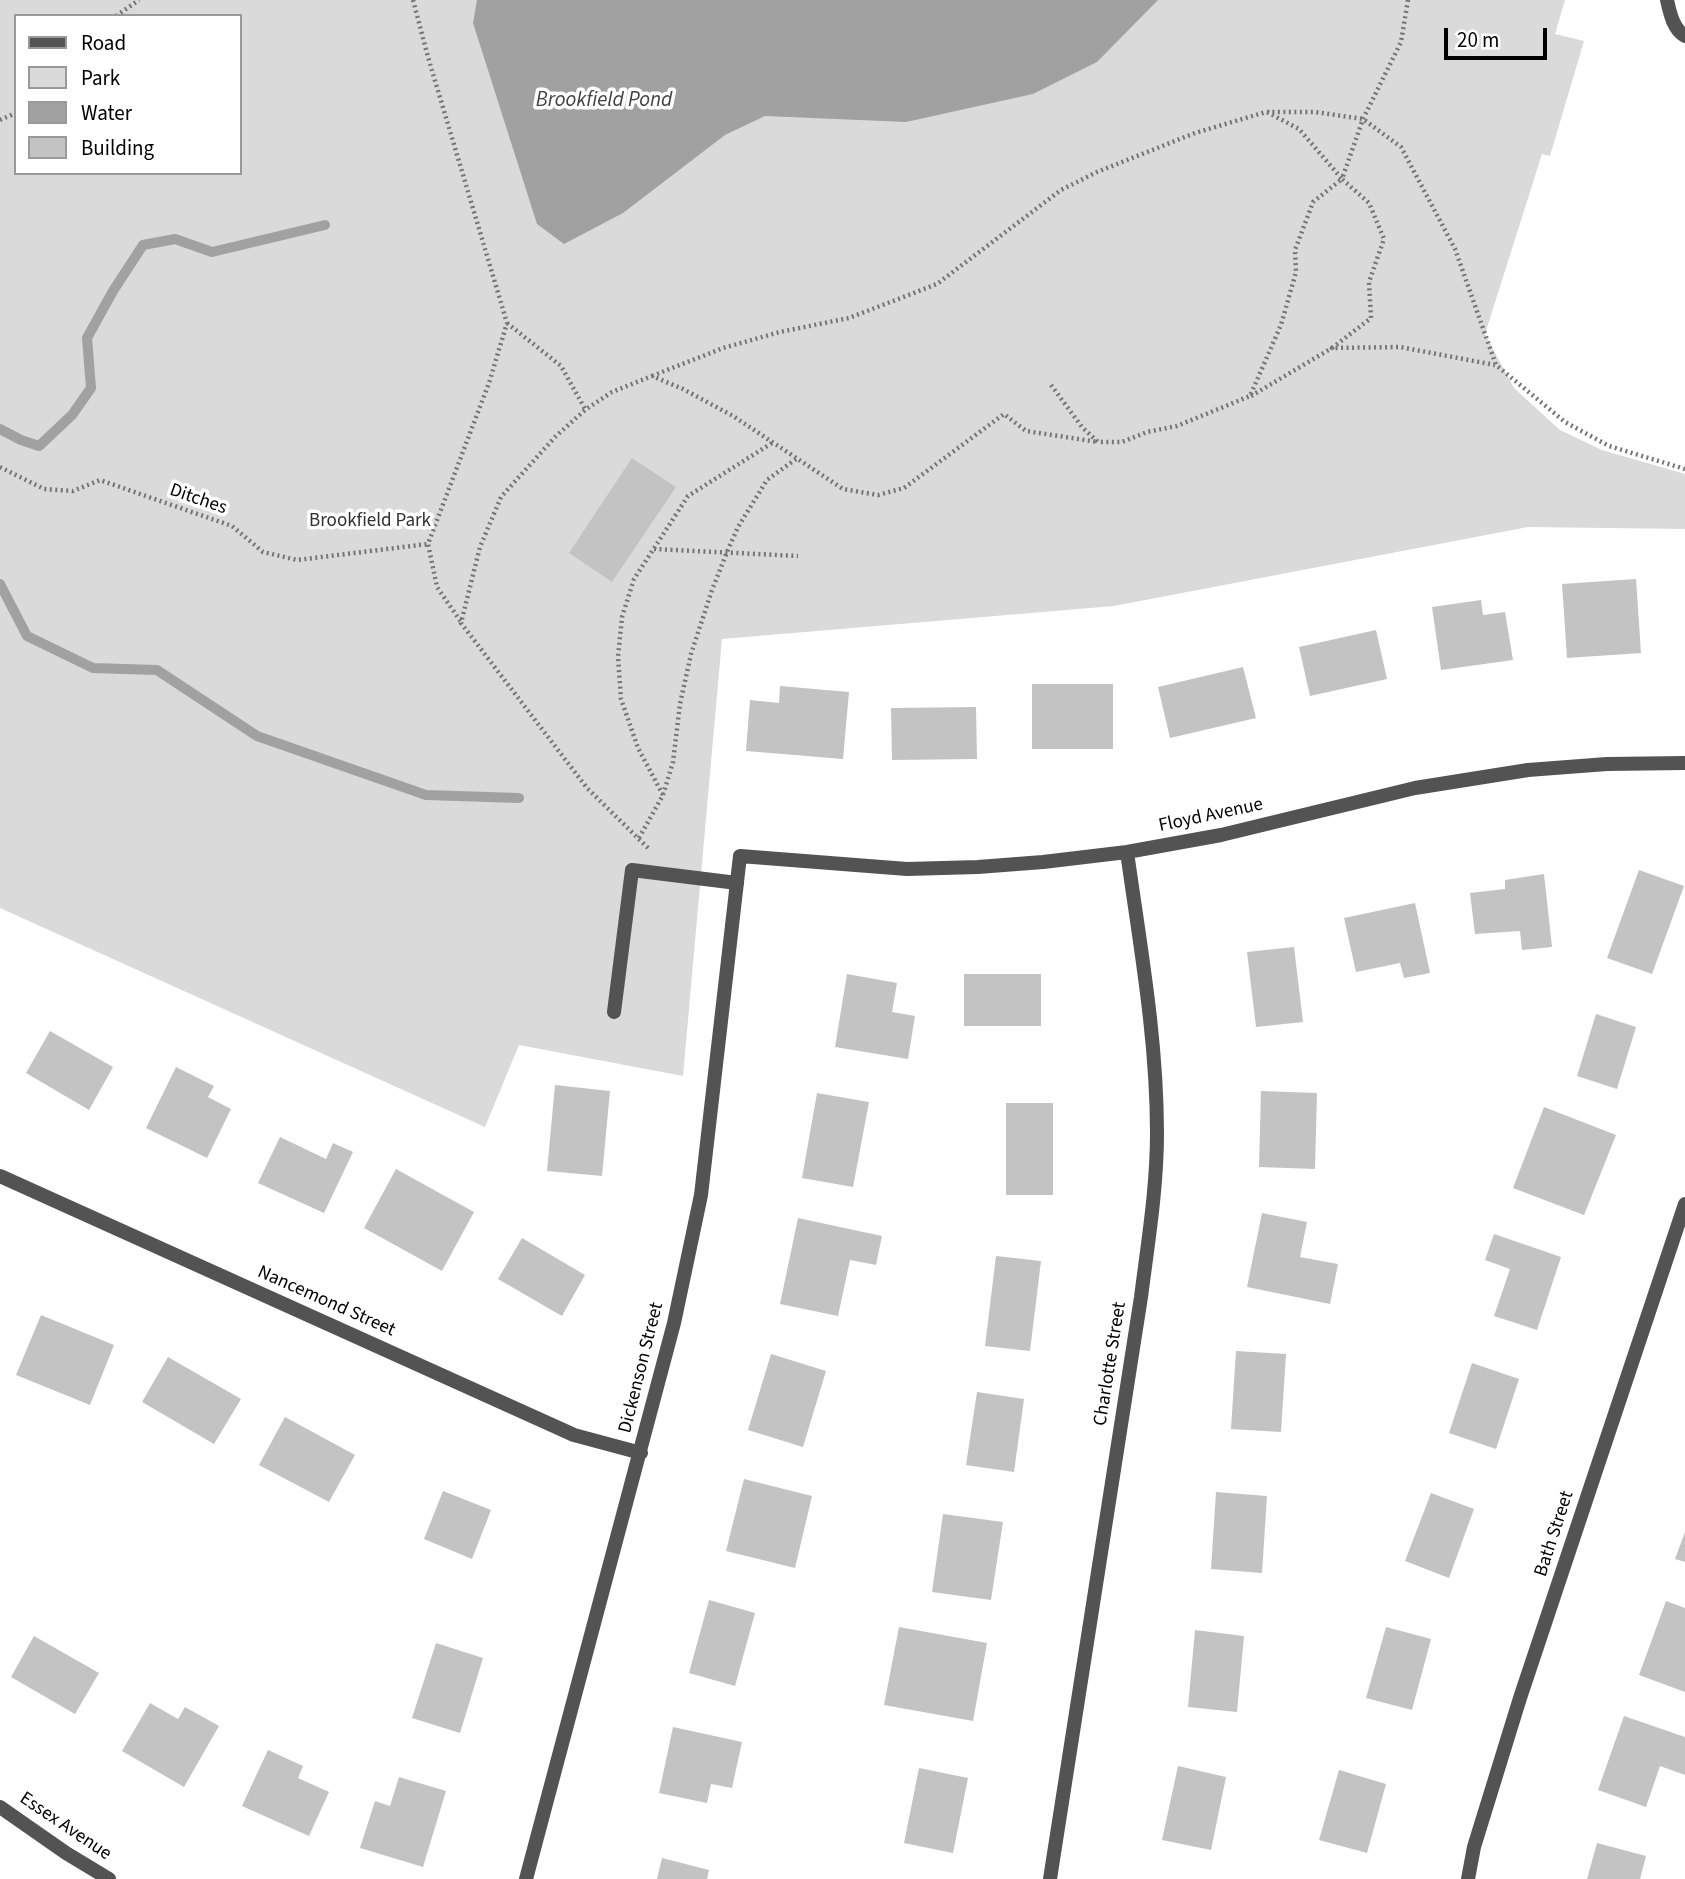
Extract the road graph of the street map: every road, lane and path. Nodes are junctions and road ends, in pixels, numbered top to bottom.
1 (139, 0) edge
2 (413, 0) edge
3 (1408, 0) edge
4 (1667, 0) edge
5 (119, 14) edge
6 (1685, 36) edge
7 (1266, 112) junction
8 (1363, 119) junction
9 (1342, 179) junction
10 (507, 323) junction
11 (1332, 348) junction
12 (1496, 365) junction
13 (652, 376) junction
14 (1051, 385) dead end
15 (1250, 396) junction
16 (585, 410) junction
17 (1098, 442) junction
18 (772, 443) junction
19 (796, 459) junction
20 (0, 467) edge
21 (1685, 469) edge
22 (428, 544) junction
23 (654, 549) junction
24 (727, 552) junction
25 (798, 556) dead end
26 (461, 623) junction
27 (1685, 763) edge
28 (663, 795) junction
29 (639, 838) junction
30 (1126, 852) junction
31 (740, 856) joint
32 (672, 875) junction
33 (737, 883) junction
34 (614, 1013) dead end
35 (0, 1177) edge
36 (1685, 1204) edge
37 (640, 1453) junction
38 (0, 1807) edge
39 (109, 1879) edge
40 (526, 1879) edge
41 (1050, 1879) edge
42 (1468, 1879) edge

1 - 5 path
2 - 10 path
3 - 8 path
4 - 6 street
7 - 8 path
7 - 9 path
7 - 13 path
8 - 9 path
8 - 12 path
9 - 11 path
9 - 15 path
10 - 16 path
10 - 22 path
11 - 12 path
11 - 15 path
12 - 21 path
13 - 16 path
13 - 18 path
14 - 17 path
15 - 17 path
16 - 26 path
17 - 19 path
18 - 19 path
18 - 23 path
19 - 24 path
20 - 22 path, Ditches
22 - 26 path
23 - 24 path
23 - 28 path
24 - 25 path
24 - 28 path
26 - 29 path
27 - 30 street, Floyd Avenue
28 - 29 path
29 - 32 path
30 - 31 street, Floyd Avenue
30 - 41 street, Charlotte Street
31 - 33 street, Dickenson Street
32 - 33 street
32 - 34 street
33 - 37 street, Dickenson Street
35 - 37 street, Nancemond Street
36 - 42 street, Bath Street
37 - 40 street, Dickenson Street
38 - 39 street, Essex Avenue

